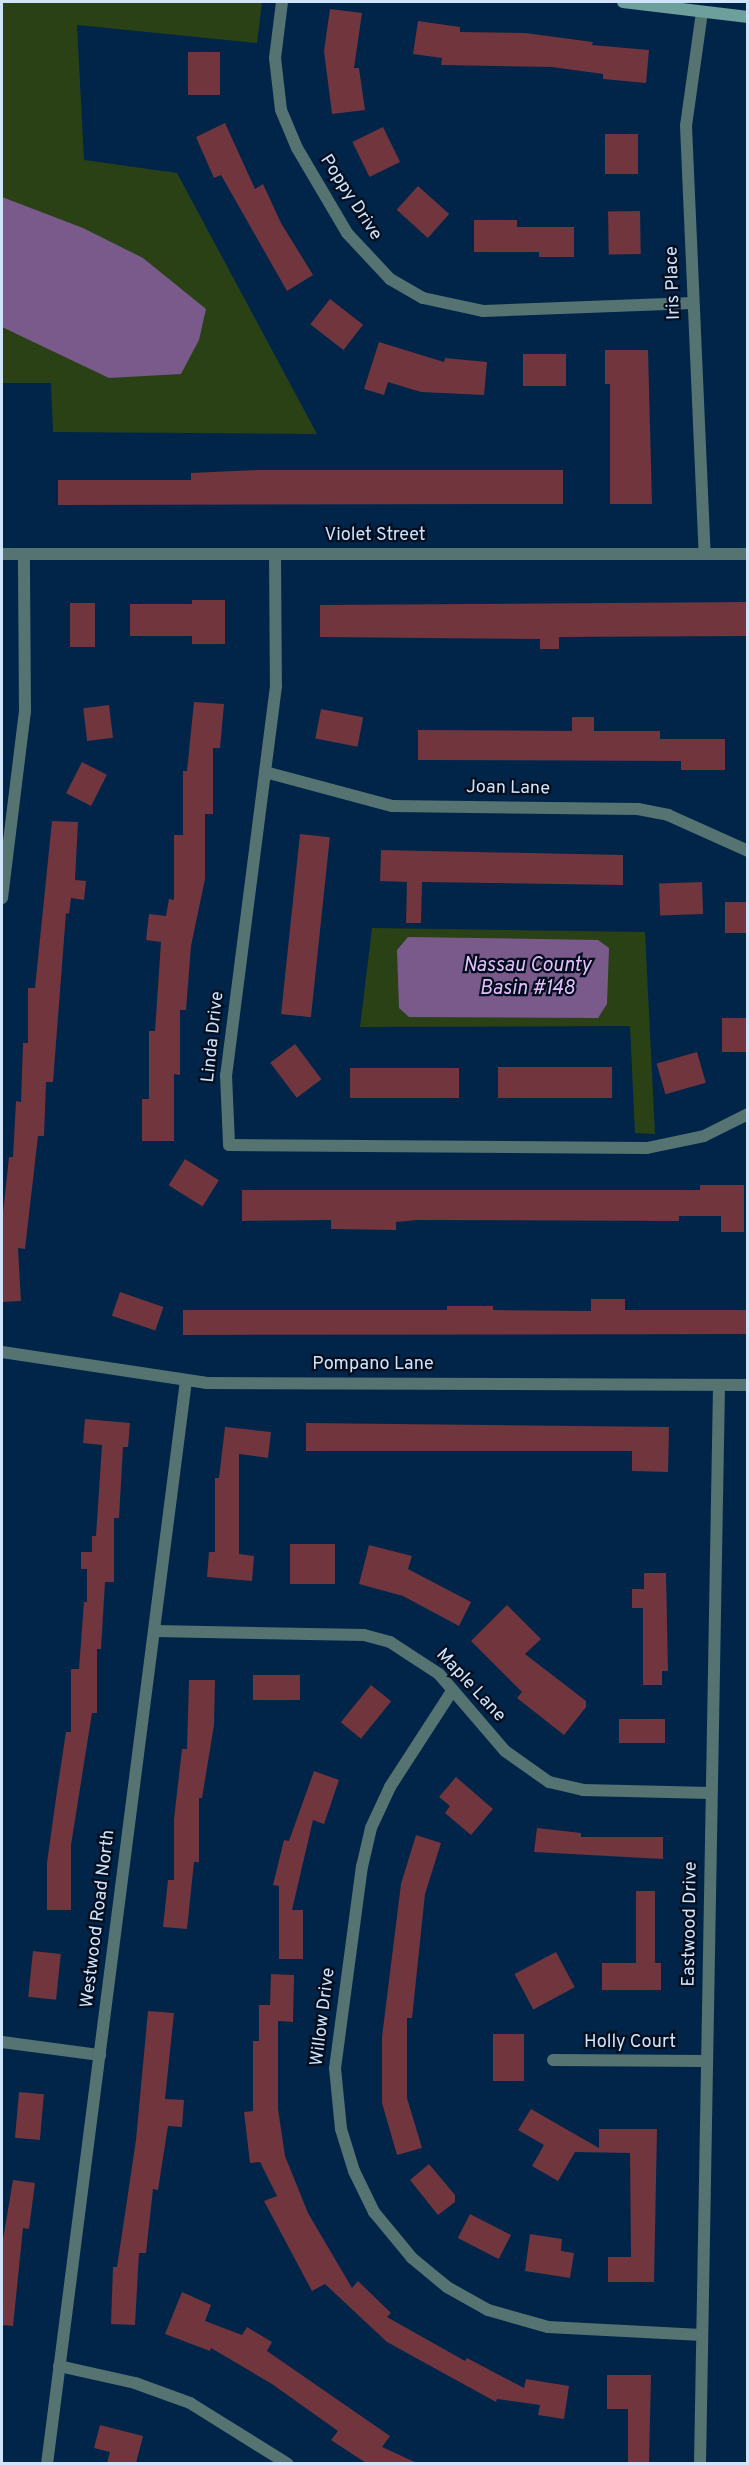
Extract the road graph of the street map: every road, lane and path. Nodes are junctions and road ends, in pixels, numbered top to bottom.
1 (282, 2) edge
2 (622, 2) edge
3 (702, 12) junction
4 (747, 17) edge
5 (693, 303) junction
6 (2, 554) edge
7 (24, 554) junction
8 (275, 554) junction
9 (705, 554) junction
10 (747, 554) edge
11 (265, 772) junction
12 (747, 851) edge
13 (2, 898) edge
14 (747, 1114) edge
15 (2, 1352) edge
16 (186, 1380) junction
17 (747, 1384) edge
18 (719, 1385) junction
19 (154, 1631) junction
20 (452, 1691) junction
21 (711, 1793) junction
22 (2, 2042) edge
23 (100, 2055) junction
24 (553, 2060) dead end
25 (707, 2061) junction
26 (702, 2335) junction
27 (59, 2366) junction
28 (47, 2463) edge
29 (288, 2463) edge
30 (699, 2463) edge

1 - 5 street, Poppy Drive
2 - 3 street
3 - 4 street
3 - 5 street, Iris Place
5 - 9 street, Iris Place
6 - 7 street, Violet Street
7 - 8 street, Violet Street
7 - 13 street
8 - 9 street, Violet Street
8 - 11 street, Linda Drive
9 - 10 street, Violet Street
11 - 12 street, Joan Lane
11 - 14 street, Linda Drive
15 - 16 street, Pompano Lane
16 - 18 street, Pompano Lane
16 - 19 street, Westwood Road North
17 - 18 street, Pompano Lane
18 - 21 street, Eastwood Drive
19 - 20 street, Maple Lane
19 - 23 street, Westwood Road North
20 - 21 street, Maple Lane
20 - 26 street, Willow Drive
21 - 25 street, Eastwood Drive
22 - 23 street
23 - 27 street, Westwood Road North
24 - 25 street, Holly Court
25 - 26 street, Eastwood Drive
26 - 30 street, Eastwood Drive
27 - 28 street, Westwood Road North
27 - 29 street

